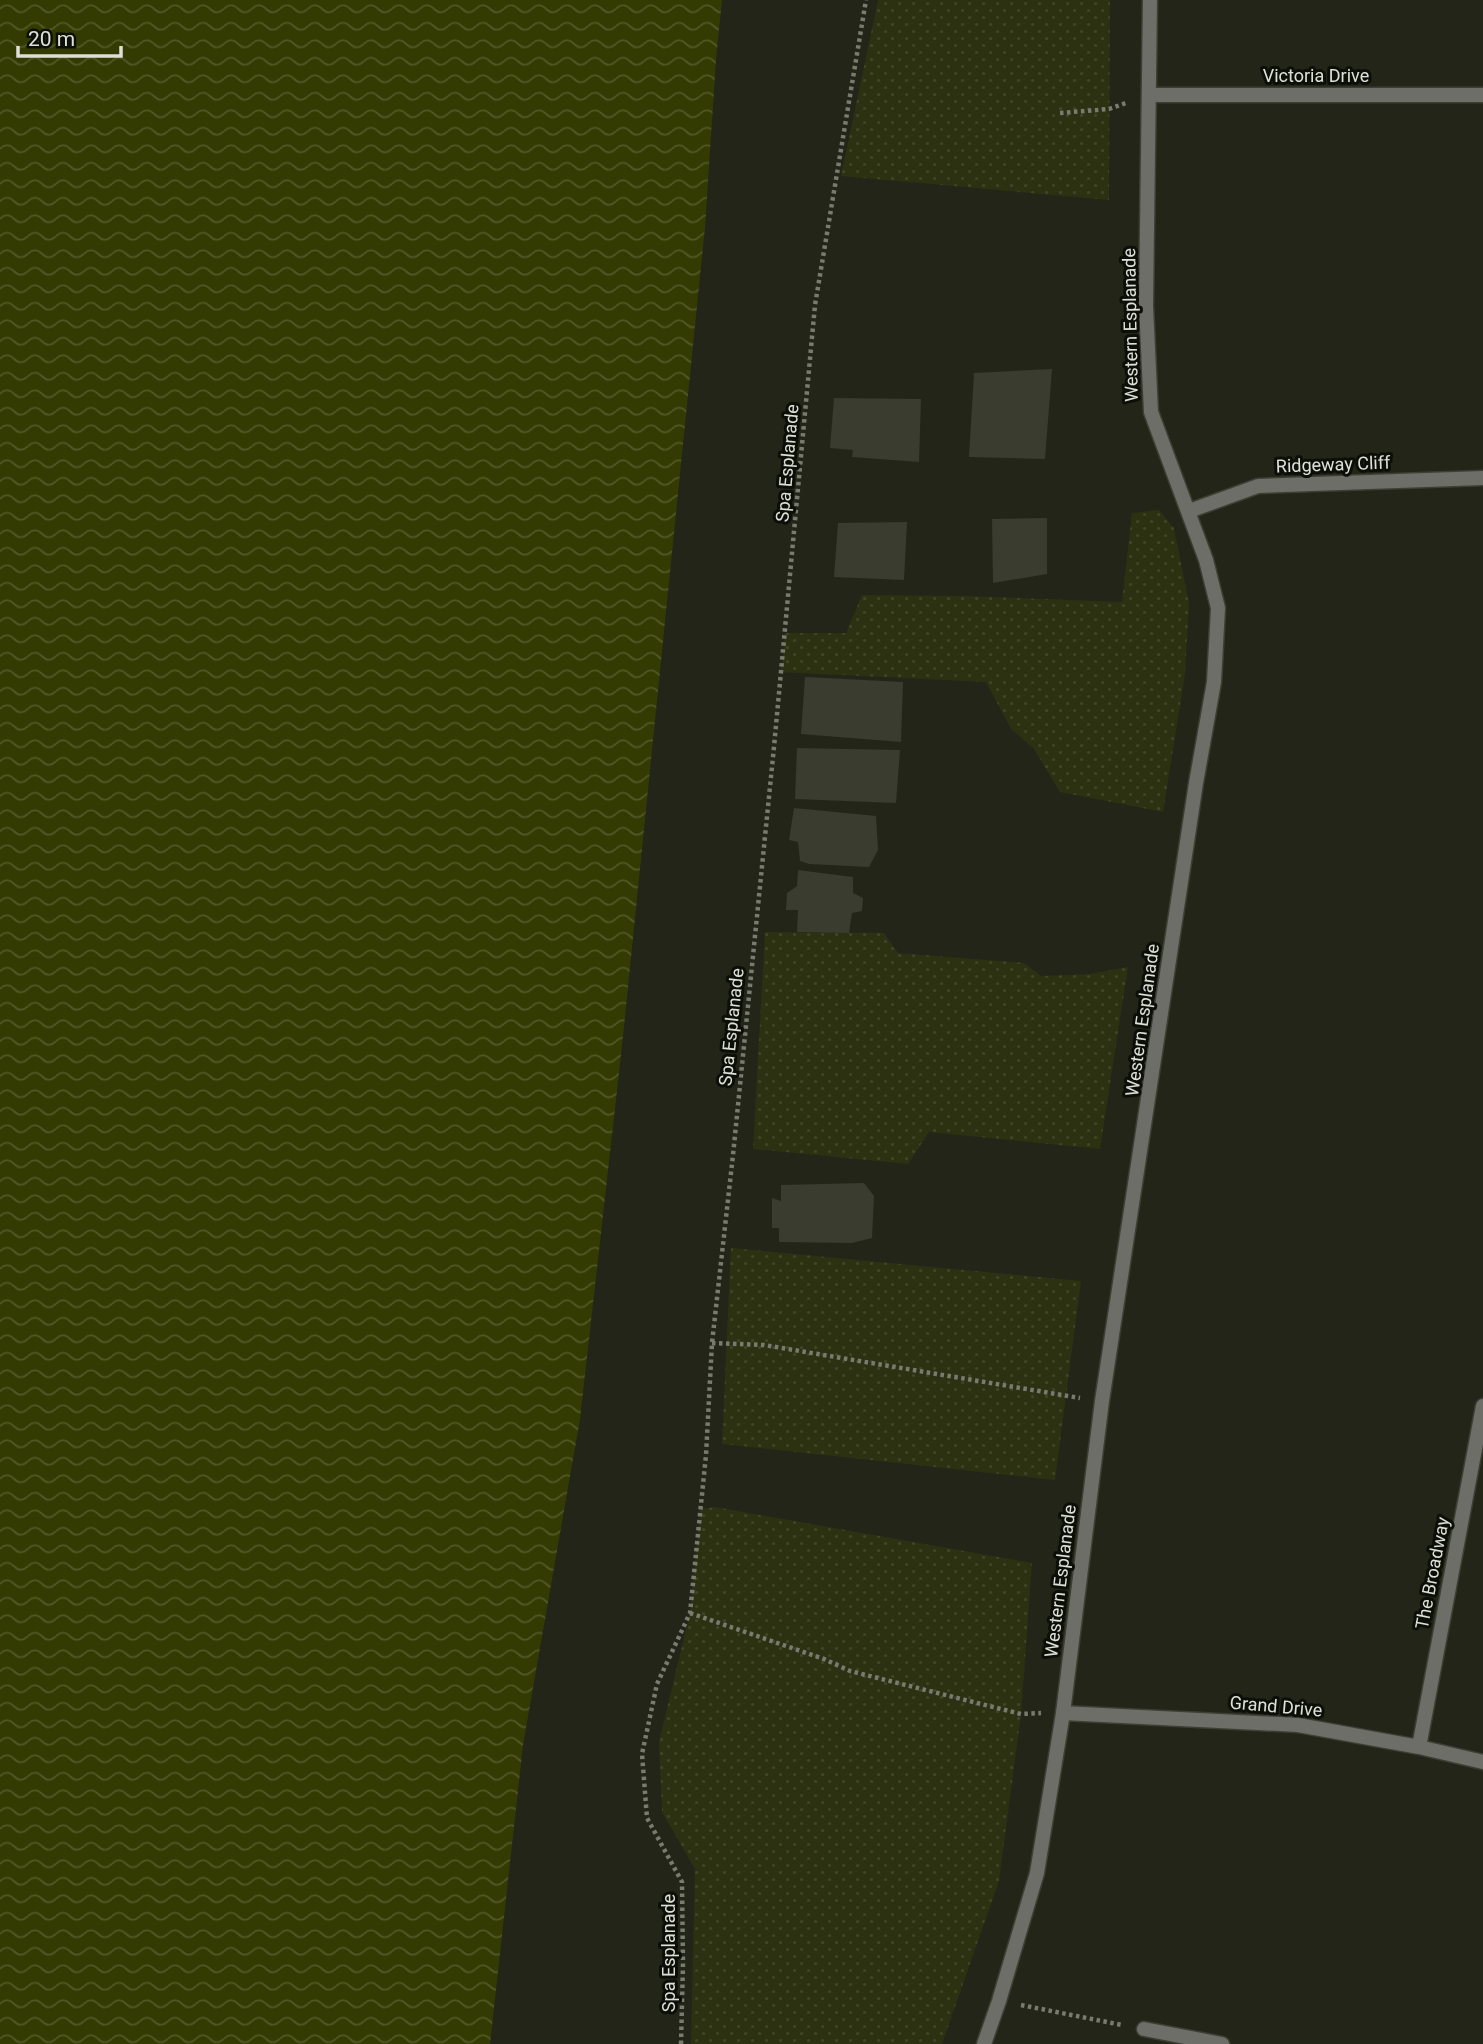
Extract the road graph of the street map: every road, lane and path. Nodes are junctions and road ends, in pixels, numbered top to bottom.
1 (866, 0) edge
2 (1150, 0) edge
3 (1483, 94) edge
4 (1150, 95) junction
5 (1060, 113) dead end
6 (1483, 478) edge
7 (1189, 511) junction
8 (712, 1343) junction
9 (1102, 1401) junction
10 (1483, 1406) edge
11 (690, 1613) junction
12 (1063, 1713) junction
13 (1419, 1747) junction
14 (1483, 1762) edge
15 (999, 2001) junction
16 (1144, 2029) joint
17 (681, 2044) edge
18 (984, 2044) edge
19 (1222, 2044) edge

1 - 8 path, Spa Esplanade
2 - 4 street, Western Esplanade
3 - 4 street, Victoria Drive
4 - 5 path
4 - 7 street, Western Esplanade
6 - 7 street, Ridgeway Cliff
7 - 9 street, Western Esplanade
8 - 9 path
8 - 11 path, Spa Esplanade
9 - 12 street, Western Esplanade
10 - 13 street, The Broadway
11 - 12 path
11 - 17 path, Spa Esplanade
12 - 13 street, Grand Drive
12 - 15 street, Western Esplanade
13 - 14 street, Grand Drive
15 - 16 path
15 - 18 street, Western Esplanade
16 - 19 street

